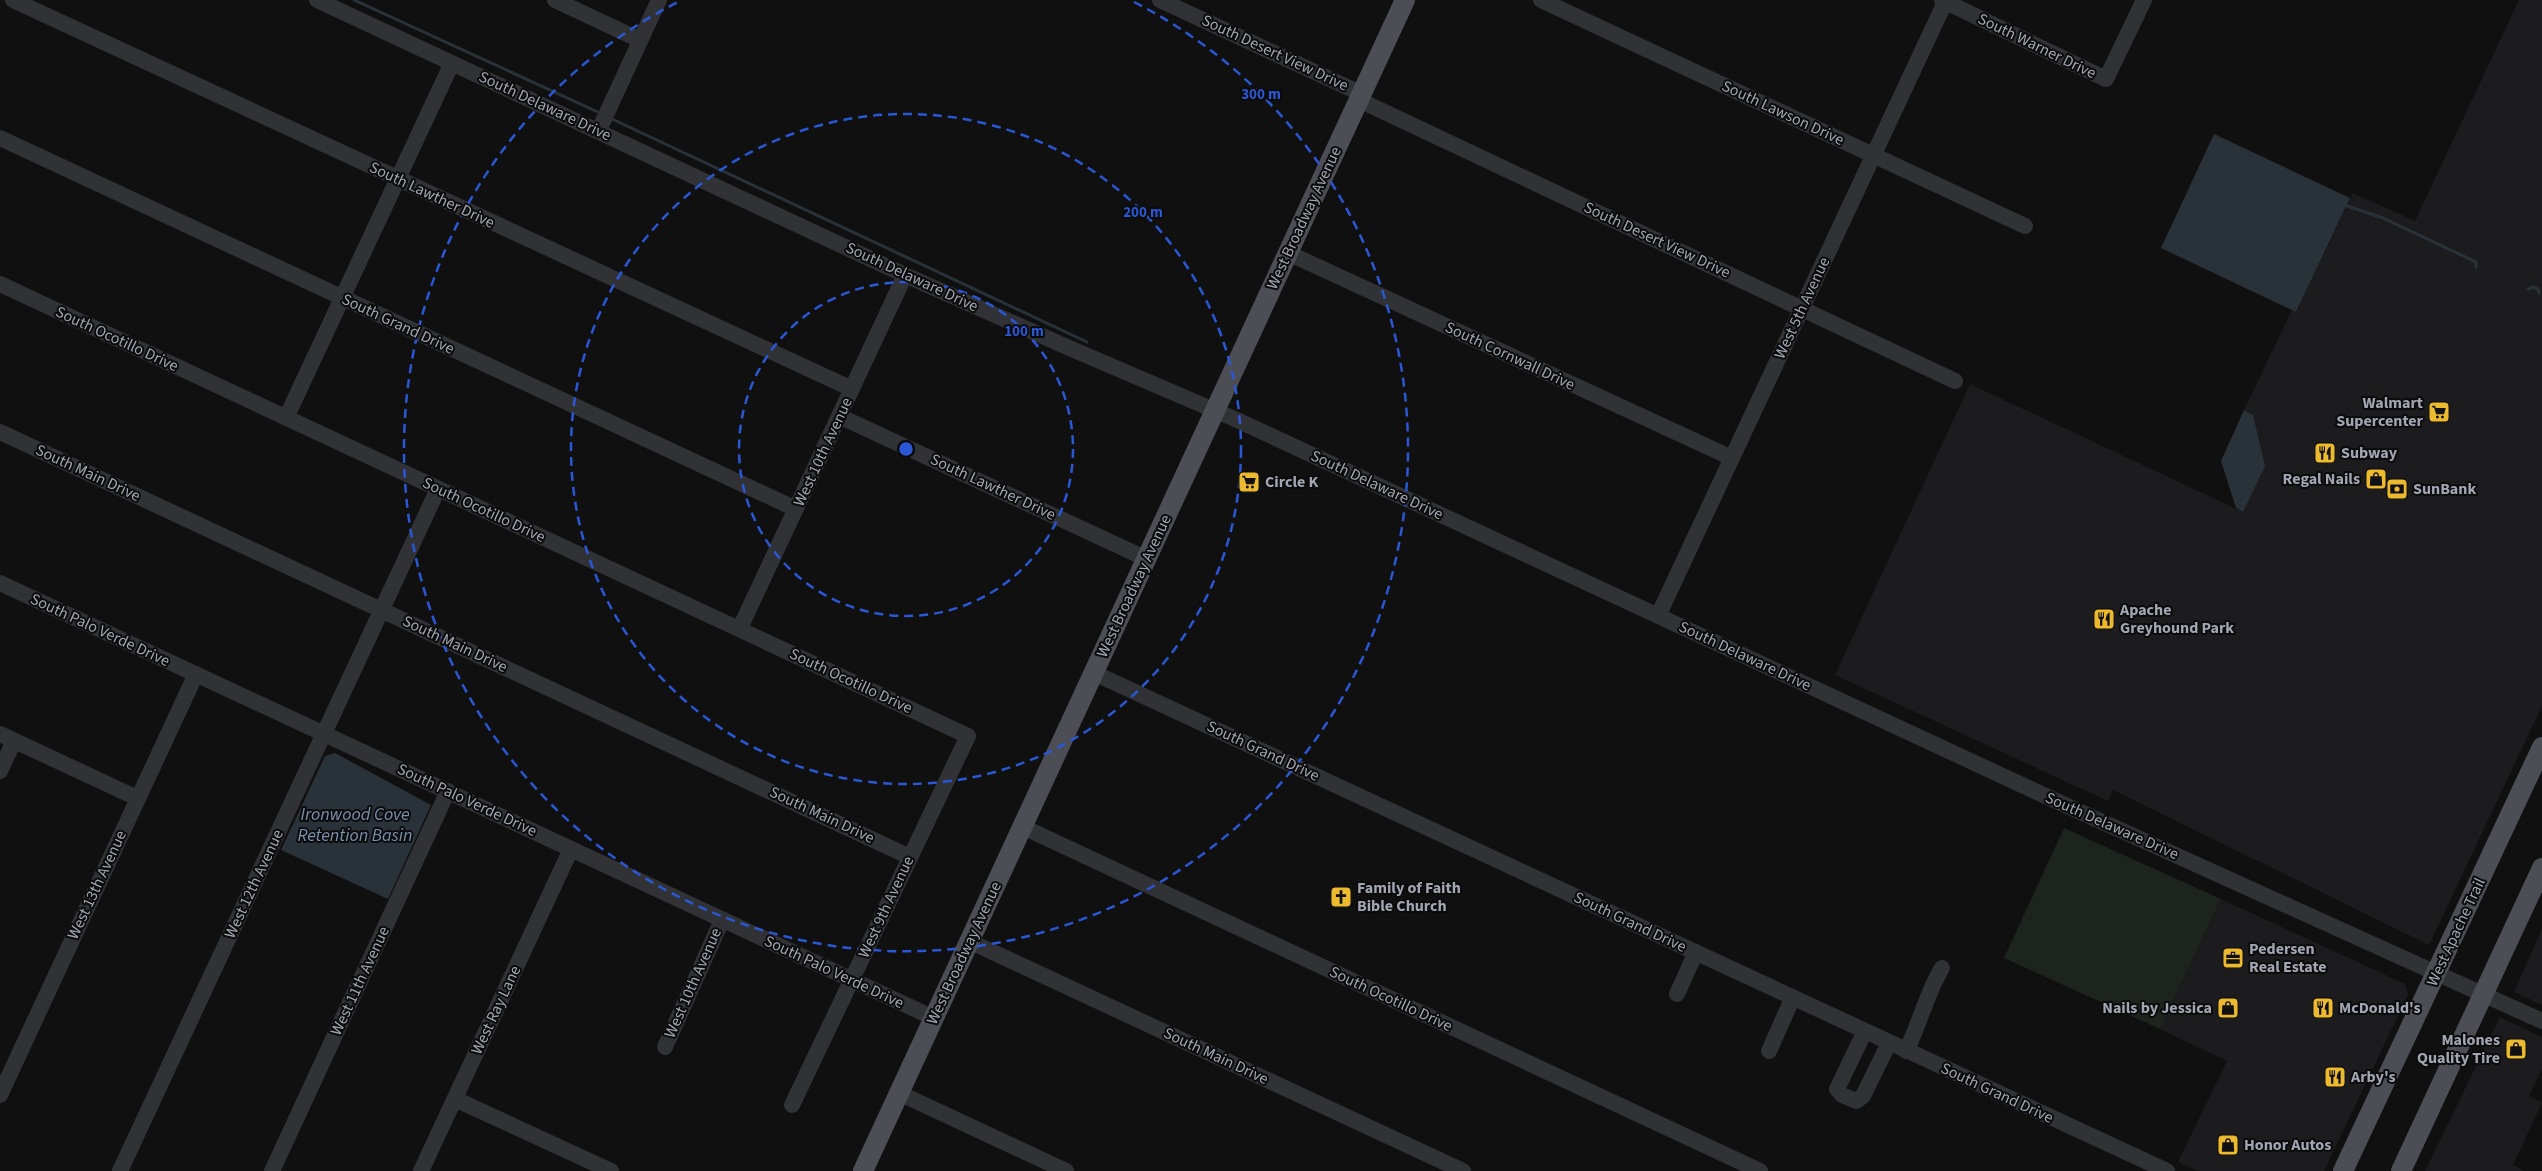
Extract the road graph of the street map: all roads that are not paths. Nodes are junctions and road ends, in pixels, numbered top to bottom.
1 (13, 0) edge
2 (317, 0) edge
3 (555, 0) edge
4 (659, 0) edge
5 (1160, 0) edge
6 (1406, 0) edge
7 (1541, 0) edge
8 (2144, 0) edge
9 (1944, 1) edge
10 (640, 40) junction
11 (452, 63) junction
12 (1360, 97) junction
13 (604, 121) junction
14 (0, 138) edge
15 (1874, 155) junction
16 (398, 179) junction
17 (2025, 226) dead end
18 (1288, 253) junction
19 (905, 275) junction
20 (0, 284) edge
21 (343, 298) junction
22 (1803, 308) junction
23 (1955, 381) dead end
24 (852, 389) junction
25 (1216, 410) junction
26 (839, 416) junction
27 (286, 418) junction
28 (0, 432) edge
29 (1732, 458) junction
30 (438, 489) junction
31 (796, 509) junction
32 (1146, 559) junction
33 (0, 583) edge
34 (381, 610) junction
35 (1658, 616) junction
36 (740, 628) junction
37 (1094, 673) junction
38 (196, 674) junction
39 (324, 734) junction
40 (968, 736) joint
41 (7, 738) edge
42 (2542, 746) edge
43 (0, 771) edge
44 (448, 791) junction
45 (138, 798) junction
46 (1022, 827) junction
47 (571, 849) junction
48 (910, 856) junction
49 (2542, 868) edge
50 (722, 920) junction
51 (969, 941) junction
52 (1696, 952) junction
53 (1942, 968) dead end
54 (2436, 974) junction
55 (852, 980) junction
56 (1677, 994) dead end
57 (2484, 994) junction
58 (1792, 997) junction
59 (934, 1018) junction
60 (2542, 1021) edge
61 (1865, 1031) junction
62 (1889, 1043) junction
63 (664, 1047) dead end
64 (1768, 1051) dead end
65 (1906, 1051) junction
66 (899, 1093) junction
67 (0, 1095) edge
68 (455, 1099) junction
69 (792, 1105) dead end
70 (120, 1171) edge
71 (272, 1171) edge
72 (421, 1171) edge
73 (611, 1171) edge
74 (863, 1171) edge
75 (1066, 1171) edge
76 (1463, 1171) edge
77 (1760, 1171) edge
78 (2166, 1171) edge
79 (2343, 1171) edge
80 (2401, 1171) edge

1 - 16 street, South Lawther Drive
2 - 11 street, South Delaware Drive
3 - 10 street
4 - 10 street
5 - 12 street, South Desert View Drive
6 - 12 main road, West Broadway Avenue
7 - 15 street, South Lawson Drive
8 - 9 street, South Warner Drive
9 - 15 street, West 5th Avenue
10 - 13 street
11 - 13 street, South Delaware Drive
11 - 16 street
12 - 18 main road, West Broadway Avenue
12 - 22 street, South Desert View Drive
13 - 19 street, South Delaware Drive
14 - 21 street, South Grand Drive
15 - 17 street, South Lawson Drive
15 - 22 street, West 5th Avenue
16 - 21 street
16 - 24 street, South Lawther Drive
18 - 25 main road, West Broadway Avenue
18 - 29 street, South Cornwall Drive
19 - 24 street, West 10th Avenue
19 - 25 street, South Delaware Drive
20 - 27 street, South Ocotillo Drive
21 - 27 street
21 - 31 street, South Grand Drive
22 - 23 street, South Desert View Drive
22 - 29 street, West 5th Avenue
24 - 26 street, West 10th Avenue
25 - 32 main road, West Broadway Avenue
25 - 35 street, South Delaware Drive
26 - 31 street, West 10th Avenue
26 - 32 street, South Lawther Drive
27 - 30 street, South Ocotillo Drive
28 - 34 street, South Main Drive
29 - 35 street, West 5th Avenue
30 - 34 street, West 12th Avenue
30 - 36 street, South Ocotillo Drive
31 - 36 street, West 10th Avenue
32 - 37 main road, West Broadway Avenue
33 - 38 street, South Palo Verde Drive
34 - 39 street, West 12th Avenue
34 - 48 street, South Main Drive
35 - 54 street, South Delaware Drive
36 - 40 street, South Ocotillo Drive
37 - 46 main road, West Broadway Avenue
37 - 52 street, South Grand Drive
38 - 39 street, South Palo Verde Drive
38 - 45 street, West 13th Avenue
39 - 44 street, South Palo Verde Drive
39 - 70 street, West 12th Avenue
40 - 48 street, West 9th Avenue
41 - 43 street
41 - 45 street
42 - 54 main road, West Apache Trail
44 - 47 street, South Palo Verde Drive
44 - 71 street, West 11th Avenue
45 - 67 street, West 13th Avenue
46 - 51 main road, West Broadway Avenue
46 - 77 street, South Ocotillo Drive
47 - 50 street, South Palo Verde Drive
47 - 68 street, West Ray Lane
48 - 55 street, West 9th Avenue
49 - 57 main road
50 - 55 street, South Palo Verde Drive
50 - 63 street, West 10th Avenue
51 - 59 main road, West Broadway Avenue
51 - 76 street, South Main Drive
52 - 56 street
52 - 58 street, South Grand Drive
53 - 65 street
54 - 57 street, South Delaware Drive
54 - 79 main road, West Apache Trail
55 - 59 street, South Palo Verde Drive
55 - 69 street, West 9th Avenue
57 - 60 street, South Delaware Drive
57 - 80 main road
58 - 61 street, South Grand Drive
58 - 64 street
59 - 66 main road, West Broadway Avenue
61 - 62 street, South Grand Drive
61 - 62 street
62 - 65 street, South Grand Drive
65 - 78 street, South Grand Drive
66 - 74 main road, West Broadway Avenue
66 - 75 street
68 - 72 street, West Ray Lane
68 - 73 street

